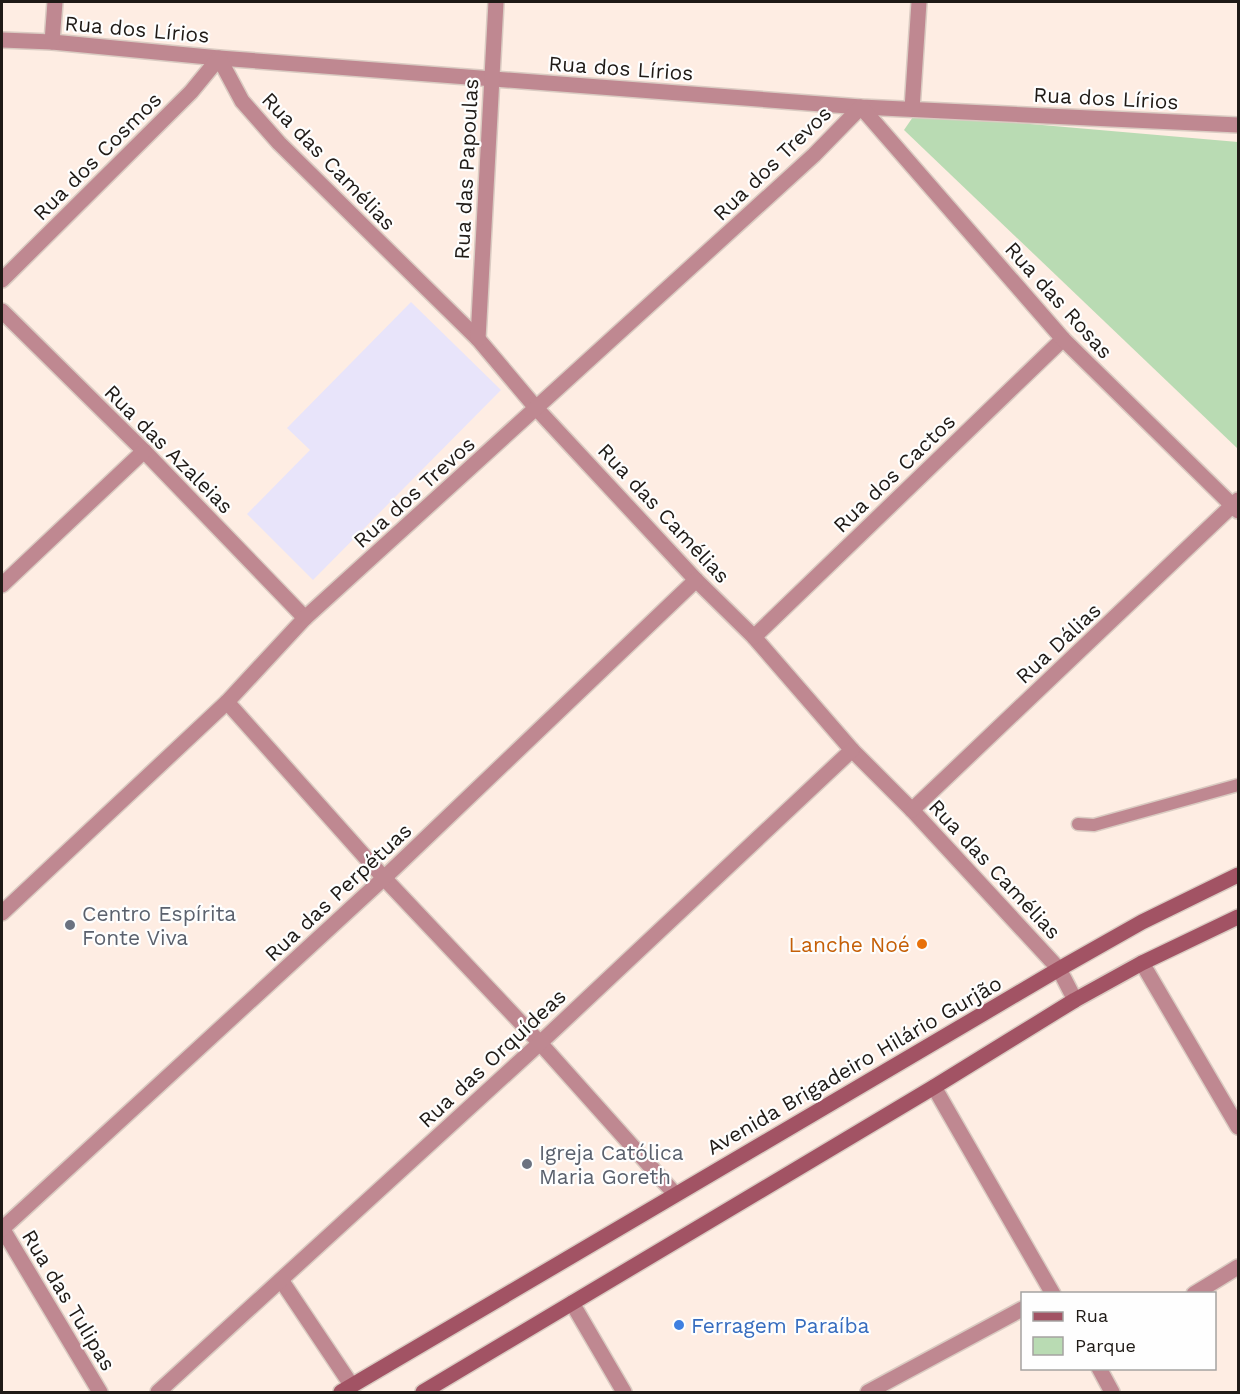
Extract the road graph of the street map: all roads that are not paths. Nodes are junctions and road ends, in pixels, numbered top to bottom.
1 (55, 2) edge
2 (496, 2) edge
3 (919, 2) edge
4 (2, 40) edge
5 (52, 42) junction
6 (219, 58) junction
7 (492, 79) junction
8 (861, 107) junction
9 (912, 109) junction
10 (1239, 125) edge
11 (2, 280) edge
12 (2, 311) edge
13 (478, 339) junction
14 (1063, 339) junction
15 (537, 409) junction
16 (144, 452) junction
17 (1237, 506) edge
18 (696, 580) junction
19 (2, 585) edge
20 (305, 618) junction
21 (754, 637) junction
22 (227, 702) junction
23 (852, 750) junction
24 (1239, 785) edge
25 (912, 810) junction
26 (1078, 824) dead end
27 (1239, 875) edge
28 (384, 878) junction
29 (2, 914) edge
30 (1239, 917) edge
31 (1142, 963) junction
32 (1059, 969) junction
33 (1075, 1000) junction
34 (540, 1043) junction
35 (934, 1088) junction
36 (1239, 1127) edge
37 (675, 1194) junction
38 (2, 1229) edge
39 (1239, 1267) edge
40 (281, 1280) junction
41 (1051, 1292) edge
42 (1196, 1292) edge
43 (572, 1303) junction
44 (1021, 1310) edge
45 (1100, 1370) edge
46 (347, 1389) edge
47 (100, 1392) edge
48 (158, 1392) edge
49 (423, 1392) edge
50 (624, 1392) edge
51 (868, 1392) edge
52 (1112, 1392) edge

1 - 5 street
2 - 7 street, Rua das Papoulas
3 - 9 street
4 - 5 street, Rua dos Lírios
5 - 6 street, Rua dos Lírios
6 - 7 street, Rua dos Lírios
6 - 11 street, Rua dos Cosmos
6 - 13 street, Rua das Camélias
7 - 8 street, Rua dos Lírios
7 - 13 street, Rua das Papoulas
8 - 9 street, Rua dos Lírios
8 - 14 street, Rua das Rosas
8 - 15 street, Rua dos Trevos
9 - 10 street, Rua dos Lírios
12 - 16 street, Rua das Azaleias
13 - 15 street, Rua das Camélias
14 - 17 street, Rua das Rosas
14 - 21 street, Rua dos Cactos
15 - 18 street, Rua das Camélias
15 - 20 street, Rua dos Trevos
16 - 19 street
16 - 20 street, Rua das Azaleias
17 - 25 street, Rua Dálias
18 - 21 street, Rua das Camélias
18 - 28 street, Rua das Perpétuas
20 - 22 street, Rua dos Trevos
21 - 23 street, Rua das Camélias
22 - 28 street
22 - 29 street, Rua dos Trevos
23 - 25 street, Rua das Camélias
23 - 34 street, Rua das Orquídeas
24 - 26 lane
25 - 32 street, Rua das Camélias
27 - 32 street, Avenida Brigadeiro Hilário Gurjão
28 - 34 street
28 - 38 street, Rua das Perpétuas
30 - 31 street
31 - 33 street
31 - 36 street
32 - 33 street, Rua das Camélias
32 - 37 street, Avenida Brigadeiro Hilário Gurjão
33 - 35 street
34 - 37 street
34 - 40 street, Rua das Orquídeas
35 - 41 street
35 - 43 street
37 - 46 street, Avenida Brigadeiro Hilário Gurjão
38 - 47 street, Rua das Tulipas
39 - 42 street
40 - 46 street
40 - 48 street, Rua das Orquídeas
43 - 49 street
43 - 50 street
44 - 51 street
45 - 52 street

